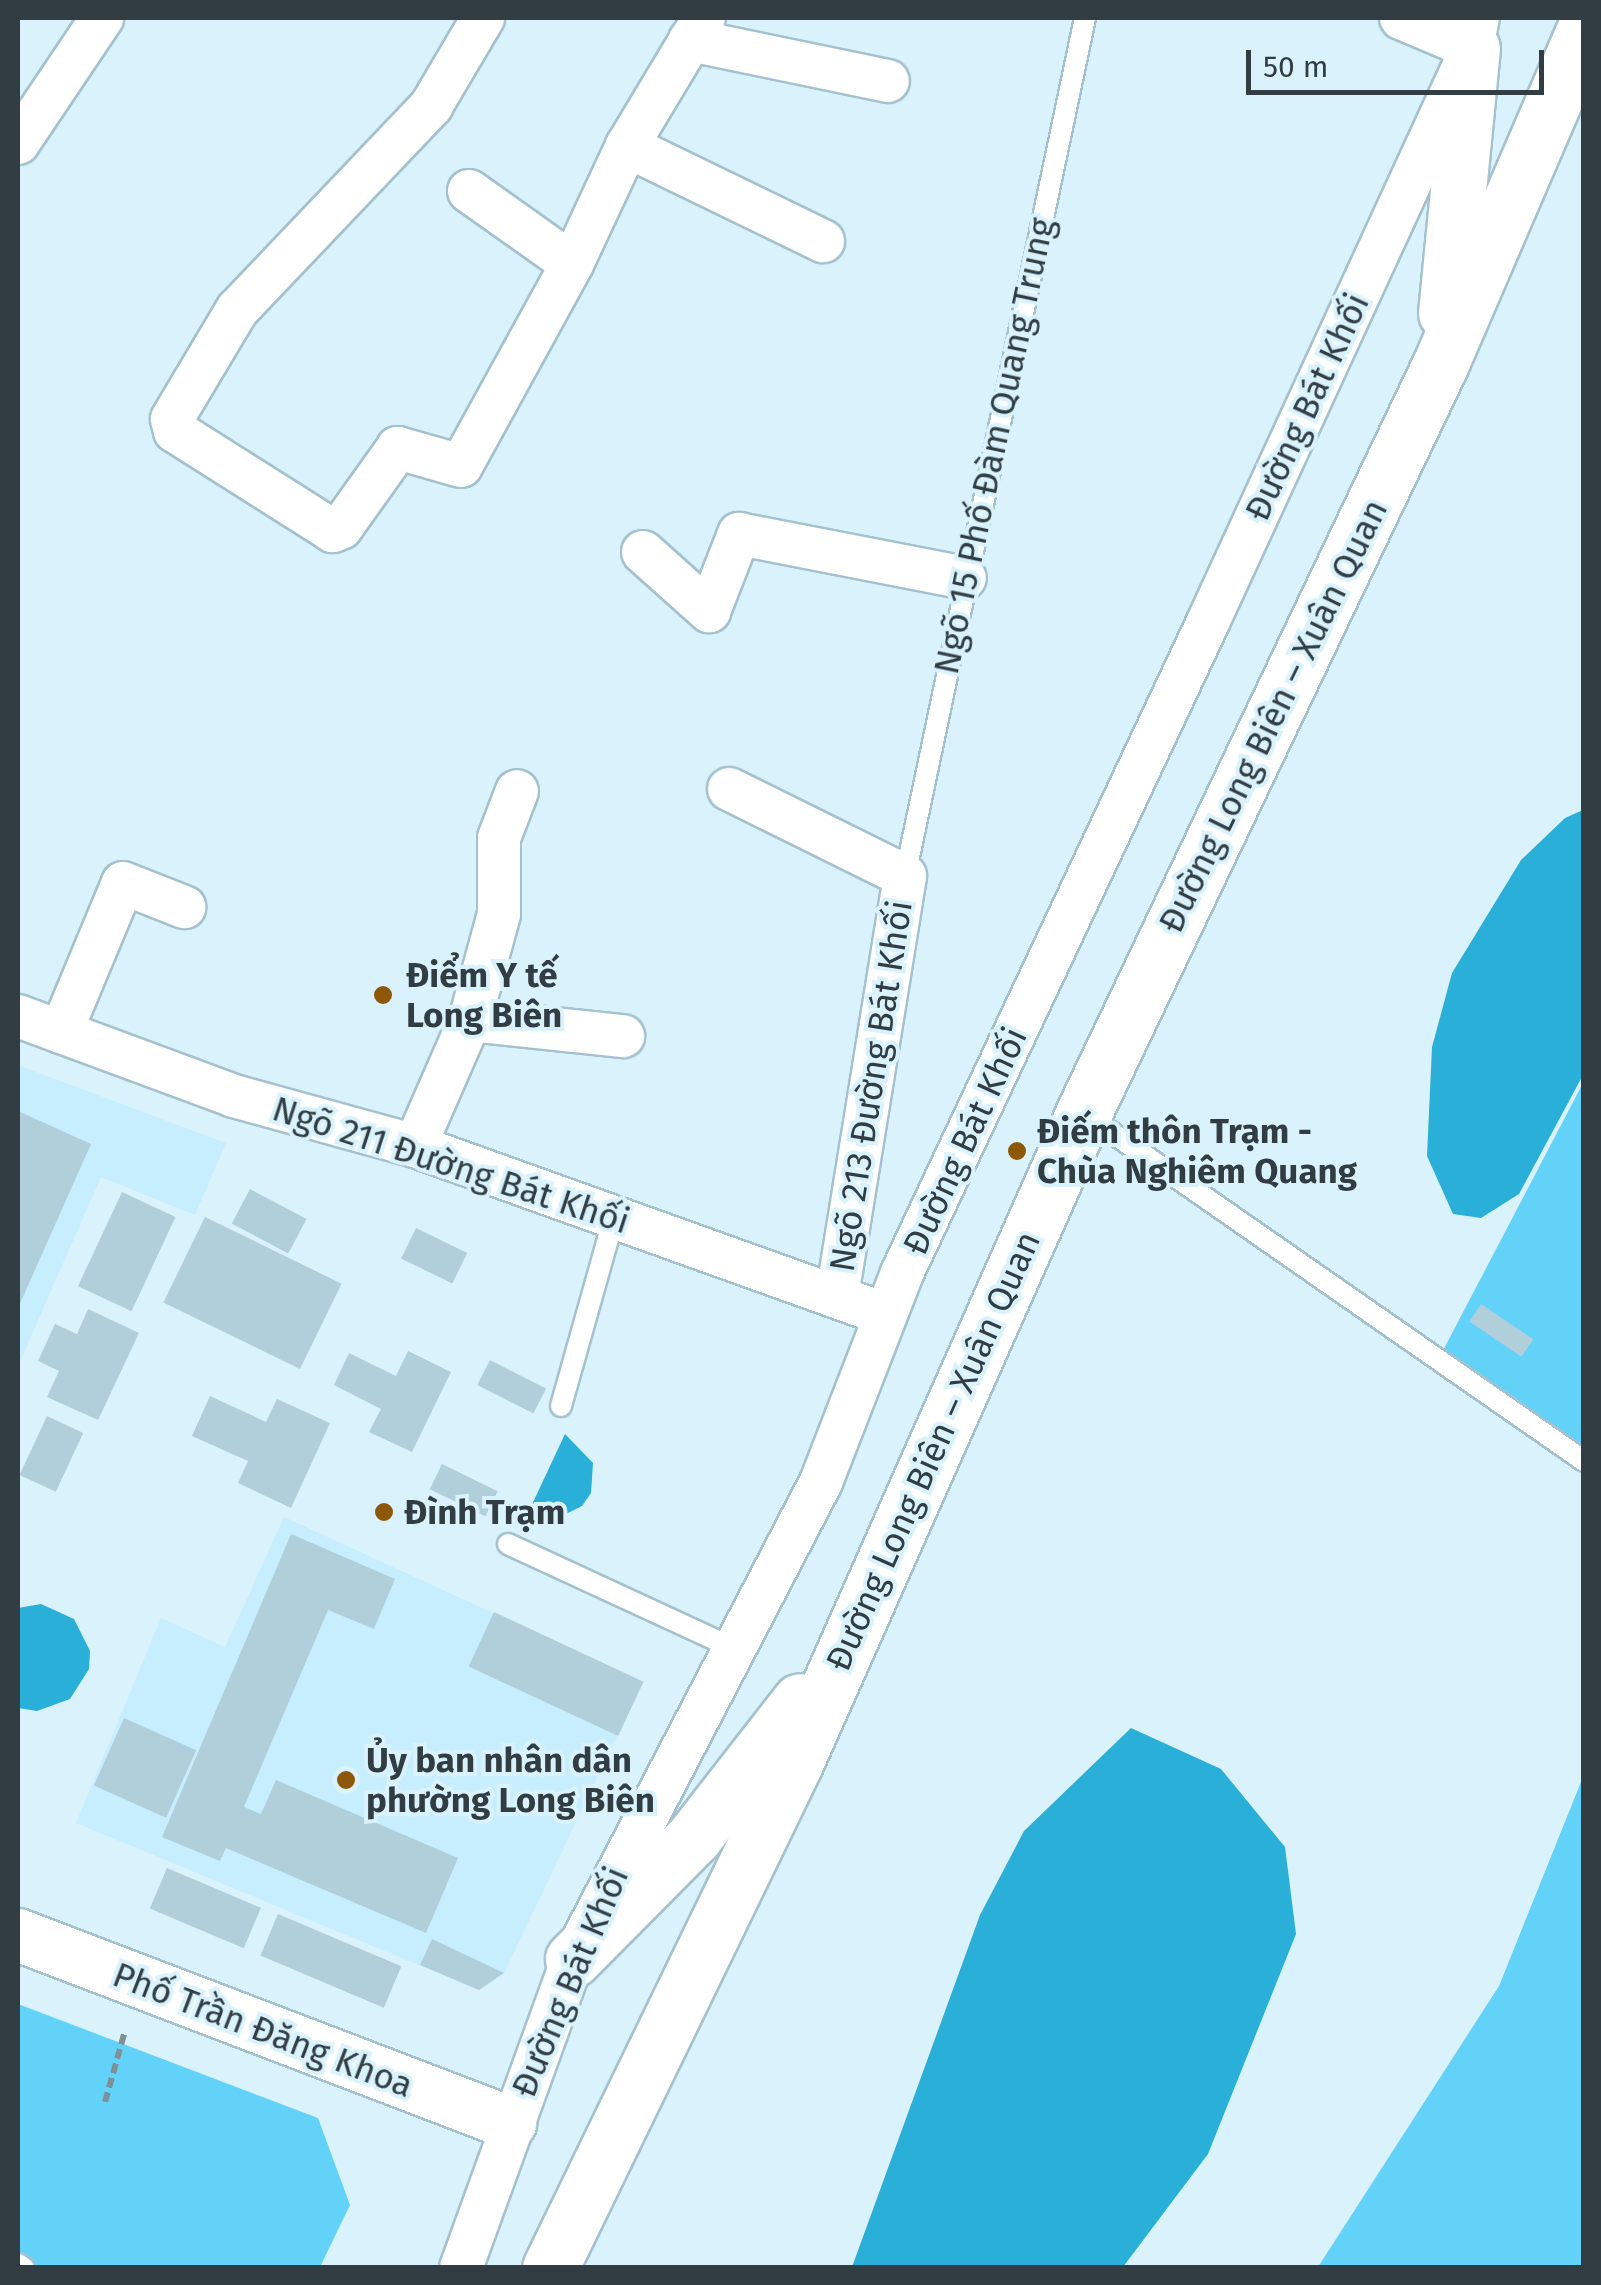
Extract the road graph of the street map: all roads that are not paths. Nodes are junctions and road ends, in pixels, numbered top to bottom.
1 (102, 18) edge
2 (483, 18) edge
3 (1085, 18) edge
4 (1401, 18) edge
5 (697, 29) edge
6 (1584, 31) edge
7 (1475, 32) edge
8 (888, 81) dead end
9 (18, 143) edge
10 (626, 146) junction
11 (468, 191) dead end
12 (824, 242) dead end
13 (572, 264) junction
14 (1440, 366) junction
15 (644, 552) dead end
16 (964, 578) junction
17 (729, 789) dead end
18 (517, 792) dead end
19 (905, 876) junction
20 (184, 907) dead end
21 (18, 1016) edge
22 (470, 1020) junction
23 (61, 1032) junction
24 (623, 1036) dead end
25 (1084, 1112) junction
26 (415, 1146) junction
27 (614, 1217) junction
28 (837, 1296) junction
29 (886, 1314) junction
30 (562, 1406) dead end
31 (1584, 1462) edge
32 (508, 1544) dead end
33 (854, 1632) junction
34 (733, 1648) junction
35 (18, 1935) edge
36 (573, 1959) junction
37 (510, 2123) junction
38 (18, 2264) edge
39 (24, 2268) edge
40 (461, 2268) edge
41 (550, 2268) edge

1 - 9 street
2 - 13 street
3 - 16 lane, Ngõ 15 Phố Đàm Quang Trung
4 - 7 street
5 - 8 street
5 - 10 street
6 - 14 main road, Đường Long Biên – Xuân Quan
7 - 14 main road
7 - 29 street, Đường Bát Khối
10 - 12 street
10 - 13 street
11 - 13 street
14 - 25 main road, Đường Long Biên – Xuân Quan
15 - 16 street
16 - 19 lane, Ngõ 15 Phố Đàm Quang Trung
17 - 19 street
18 - 22 street
19 - 28 street, Ngõ 213 Đường Bát Khối
20 - 23 street
21 - 23 street, Ngõ 211 Đường Bát Khối
22 - 24 street
22 - 26 street
23 - 26 street, Ngõ 211 Đường Bát Khối
25 - 31 lane
25 - 33 main road, Đường Long Biên – Xuân Quan
26 - 27 street, Ngõ 211 Đường Bát Khối
27 - 28 street, Ngõ 211 Đường Bát Khối
27 - 30 lane
28 - 29 street, Ngõ 211 Đường Bát Khối
29 - 34 street, Đường Bát Khối
32 - 34 lane
33 - 36 main road
33 - 41 main road, Đường Long Biên – Xuân Quan
34 - 36 street, Đường Bát Khối
35 - 37 street, Phố Trần Đăng Khoa
36 - 37 street, Đường Bát Khối
37 - 40 street, Đường Bát Khối
38 - 39 lane

